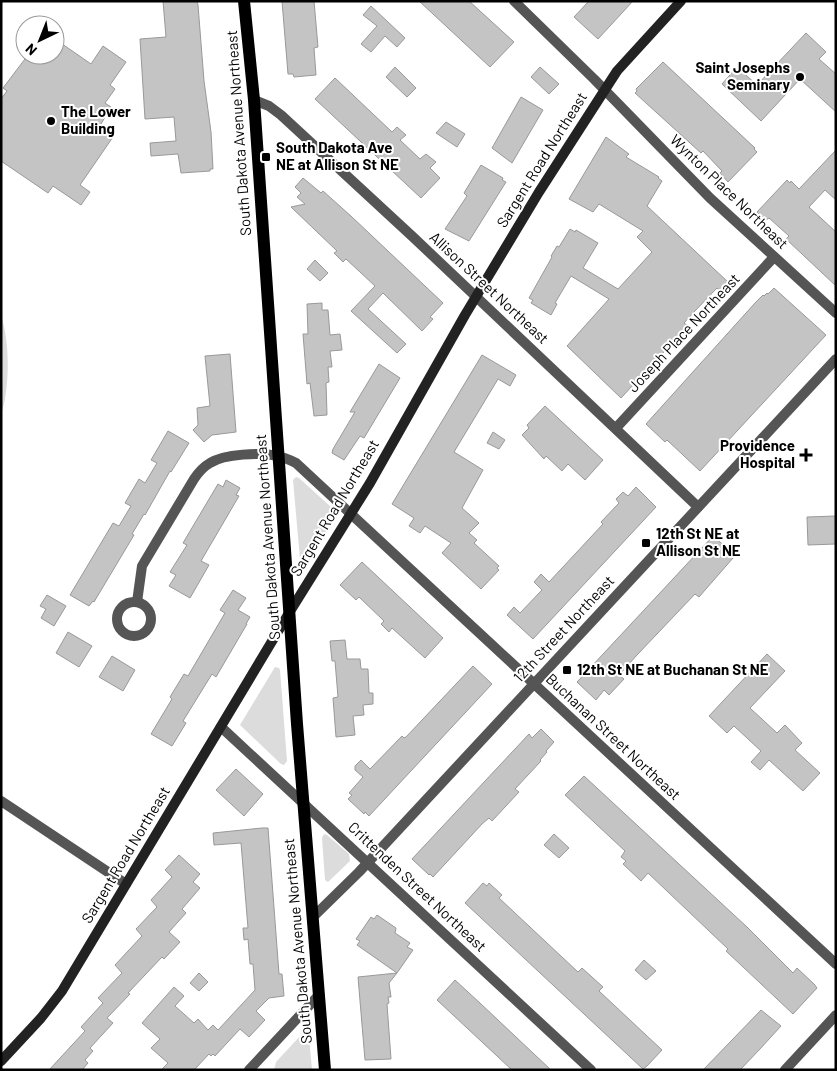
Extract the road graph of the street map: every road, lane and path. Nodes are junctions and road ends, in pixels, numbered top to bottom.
1 (244, 1) edge
2 (514, 1) edge
3 (681, 1) edge
4 (604, 90) junction
5 (254, 100) junction
6 (774, 257) junction
7 (476, 297) junction
8 (836, 313) edge
9 (836, 359) edge
10 (616, 428) junction
11 (278, 456) junction
12 (698, 507) junction
13 (351, 513) junction
14 (137, 602) dead end
15 (289, 613) junction
16 (534, 683) junction
17 (221, 727) junction
18 (1, 801) edge
19 (303, 801) junction
20 (368, 862) junction
21 (126, 884) junction
22 (312, 918) junction
23 (836, 964) edge
24 (319, 995) junction
25 (836, 1015) edge
26 (1, 1061) edge
27 (252, 1069) edge
28 (325, 1070) edge
29 (591, 1070) edge
30 (785, 1070) edge

1 - 5 main road, South Dakota Avenue Northeast
2 - 4 street, Wynton Place Northeast
3 - 4 main road, Sargent Road Northeast
4 - 6 street, Wynton Place Northeast
4 - 7 main road, Sargent Road Northeast
5 - 7 street, Allison Street Northeast
5 - 11 main road, South Dakota Avenue Northeast
6 - 8 street, Wynton Place Northeast
6 - 10 street, Joseph Place Northeast
7 - 10 street, Allison Street Northeast
7 - 13 main road, Sargent Road Northeast
9 - 12 street, 12th Street Northeast
10 - 12 street, Allison Street Northeast
11 - 13 street, Buchanan Street Northeast
11 - 14 street
11 - 15 main road, South Dakota Avenue Northeast
12 - 16 street, 12th Street Northeast
13 - 15 main road, Sargent Road Northeast
13 - 16 street, Buchanan Street Northeast
15 - 17 main road, Sargent Road Northeast
15 - 19 main road, South Dakota Avenue Northeast
16 - 20 street, 12th Street Northeast
16 - 23 street, Buchanan Street Northeast
17 - 19 street, Crittenden Street Northeast
17 - 21 main road, Sargent Road Northeast
18 - 21 street
19 - 20 street, Crittenden Street Northeast
19 - 22 main road, South Dakota Avenue Northeast
20 - 22 street, 12th Street Northeast
20 - 29 street, Crittenden Street Northeast
21 - 26 main road, Sargent Road Northeast
22 - 24 main road, South Dakota Avenue Northeast
24 - 27 street
24 - 28 main road, South Dakota Avenue Northeast
25 - 30 street

